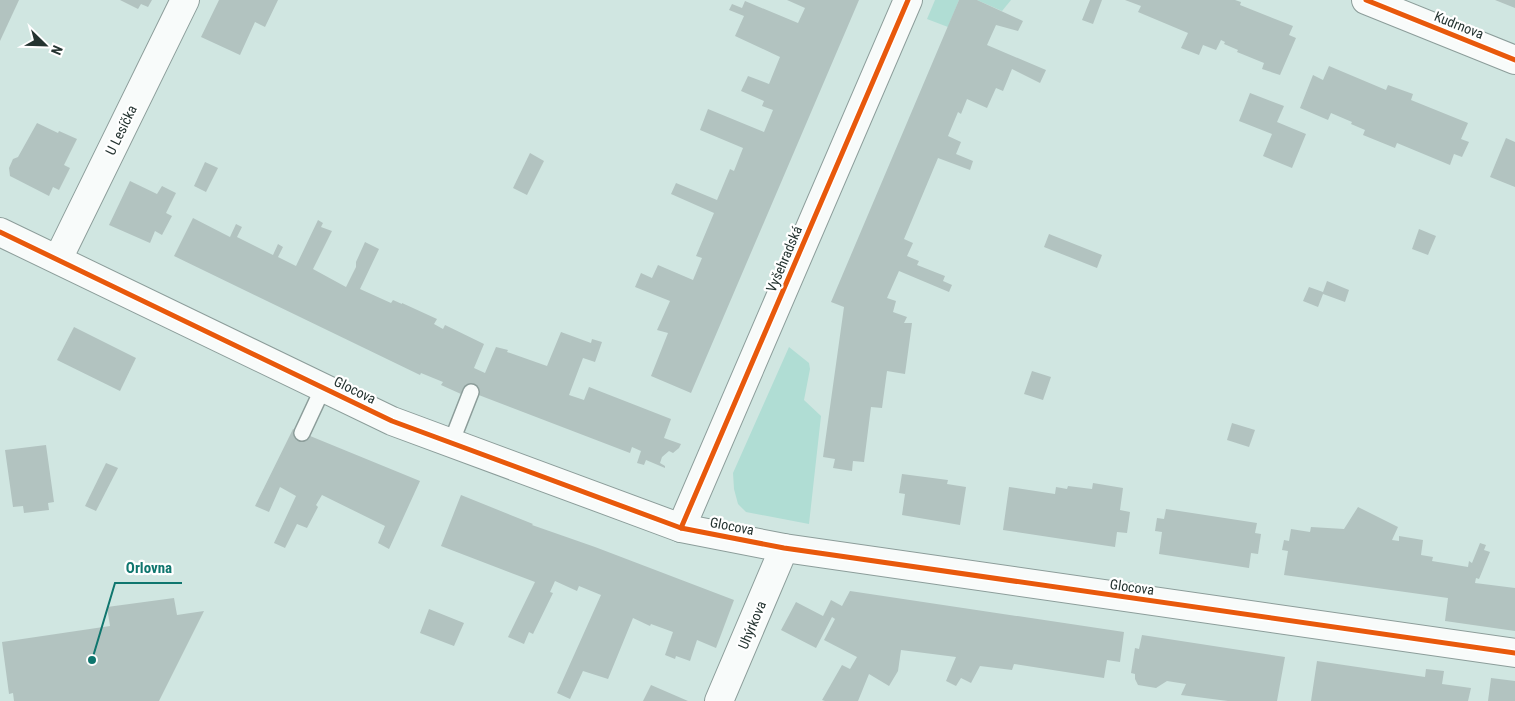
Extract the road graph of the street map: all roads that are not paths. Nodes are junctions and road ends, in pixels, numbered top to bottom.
1 (185, 0) edge
2 (908, 0) edge
3 (1366, 0) edge
4 (1515, 60) edge
5 (0, 232) edge
6 (58, 259) junction
7 (323, 388) junction
8 (471, 392) dead end
9 (302, 433) dead end
10 (451, 442) junction
11 (681, 528) junction
12 (784, 548) junction
13 (1515, 653) edge
14 (719, 701) edge

1 - 6 street, U Lesíčka
2 - 11 street, Vyšehradská
3 - 4 street, Kudrnova
5 - 6 street, Glocova
6 - 7 street, Glocova
7 - 9 lane
7 - 10 street, Glocova
8 - 10 lane
10 - 11 street, Glocova
11 - 12 street, Glocova
12 - 13 street, Glocova
12 - 14 street, Uhýrkova

